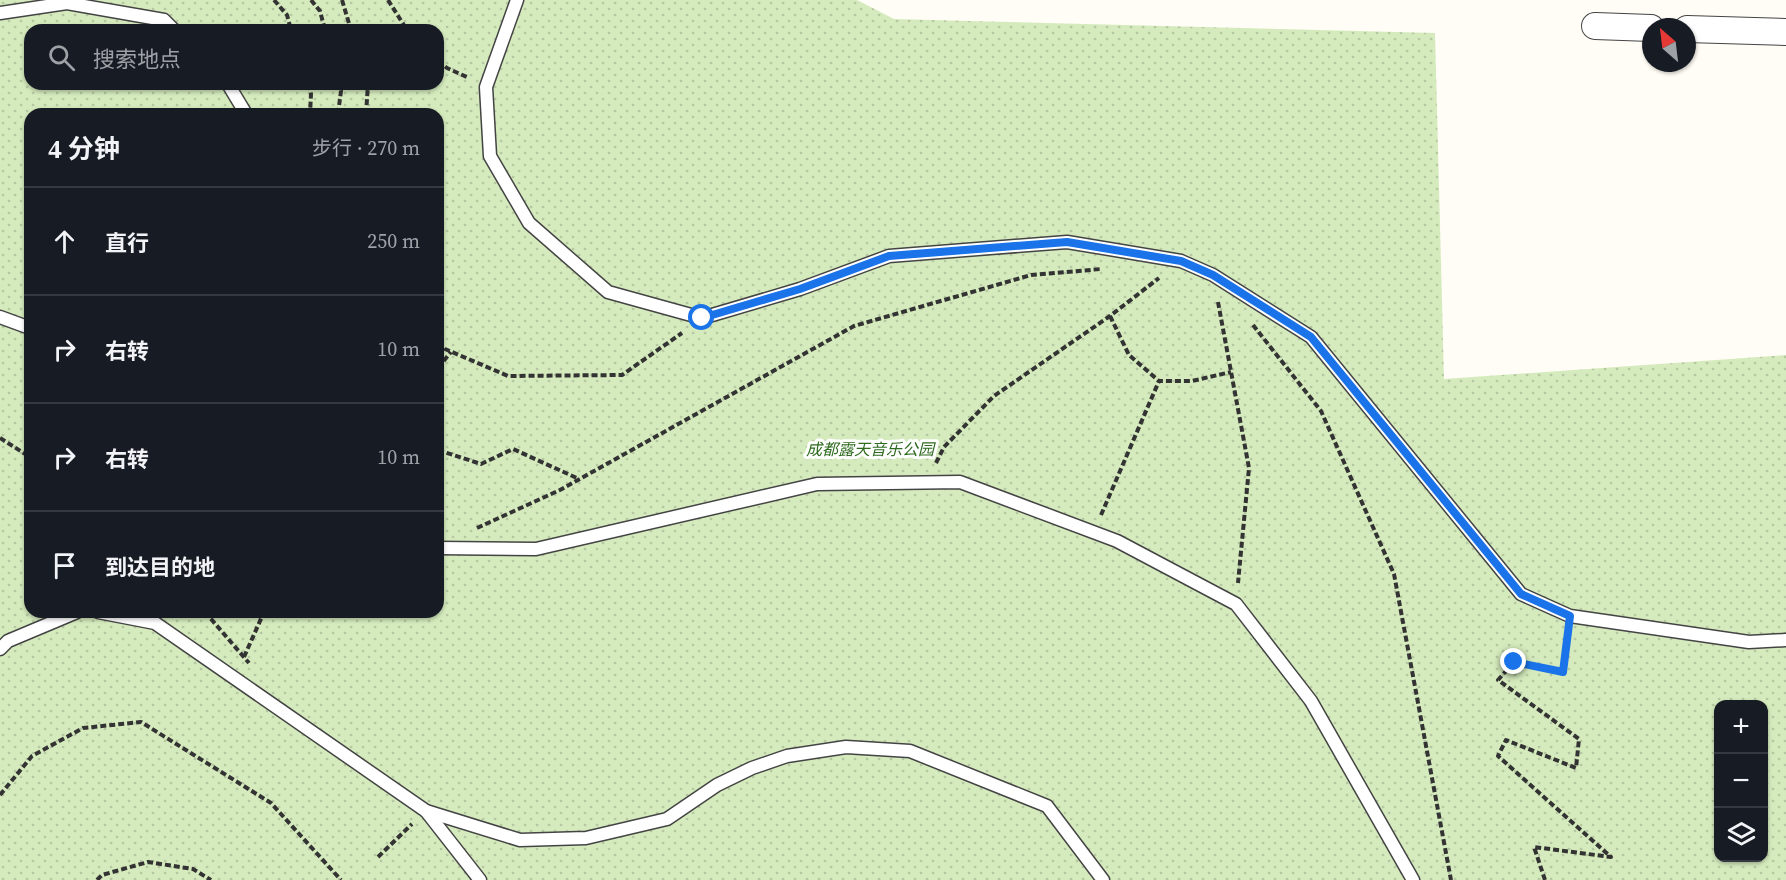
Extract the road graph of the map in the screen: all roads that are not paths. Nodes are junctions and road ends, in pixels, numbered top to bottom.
1 (517, 0) edge
2 (0, 13) edge
3 (168, 24) edge
4 (1595, 26) dead end
5 (1642, 28) edge
6 (1696, 29) edge
7 (1786, 32) edge
8 (232, 90) edge
9 (242, 108) edge
10 (0, 317) edge
11 (24, 326) edge
12 (444, 548) edge
13 (63, 618) edge
14 (132, 618) edge
15 (1786, 640) edge
16 (0, 649) edge
17 (426, 811) junction
18 (480, 880) edge
19 (1103, 880) edge
20 (1413, 880) edge

1 - 15 lane
2 - 3 lane
4 - 5 street
6 - 7 street
8 - 9 lane
10 - 11 lane
12 - 20 lane
13 - 16 lane
14 - 17 lane
17 - 18 lane
17 - 19 lane

